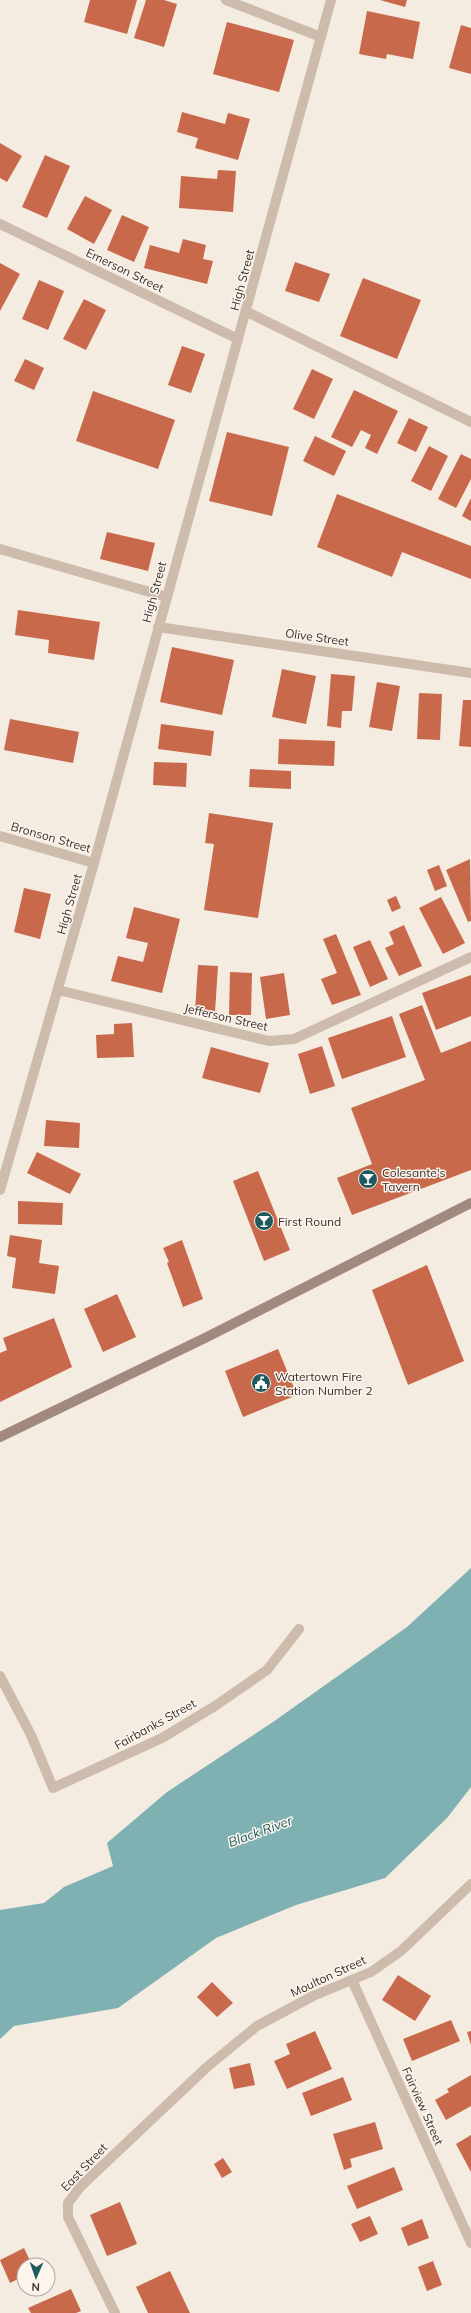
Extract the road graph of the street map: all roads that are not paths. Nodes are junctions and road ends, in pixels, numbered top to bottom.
1 (226, 0) edge
2 (331, 0) edge
3 (321, 37) junction
4 (0, 224) edge
5 (247, 312) junction
6 (238, 339) junction
7 (471, 422) edge
8 (0, 548) edge
9 (167, 597) junction
10 (158, 627) junction
11 (471, 673) edge
12 (0, 836) edge
13 (94, 863) junction
14 (471, 958) edge
15 (58, 990) junction
16 (0, 1190) edge
17 (471, 1203) edge
18 (0, 1437) edge
19 (299, 1629) dead end
20 (0, 1676) edge
21 (471, 1884) edge
22 (352, 1980) junction
23 (207, 2067) joint
24 (471, 2243) edge
25 (115, 2313) edge

1 - 3 street
2 - 3 street, High Street
3 - 5 street, High Street
4 - 6 street, Emerson Street
5 - 6 street, High Street
5 - 7 street
6 - 9 street, High Street
8 - 9 street
9 - 10 street, High Street
10 - 11 street, Olive Street
10 - 13 street, High Street
12 - 13 street, Bronson Street
13 - 15 street, High Street
14 - 15 street, Jefferson Street
15 - 16 street, High Street
17 - 18 main road
19 - 20 street, Fairbanks Street
21 - 22 street, Moulton Street
22 - 23 street, Moulton Street
22 - 24 street, Fairview Street
23 - 25 street, East Street

